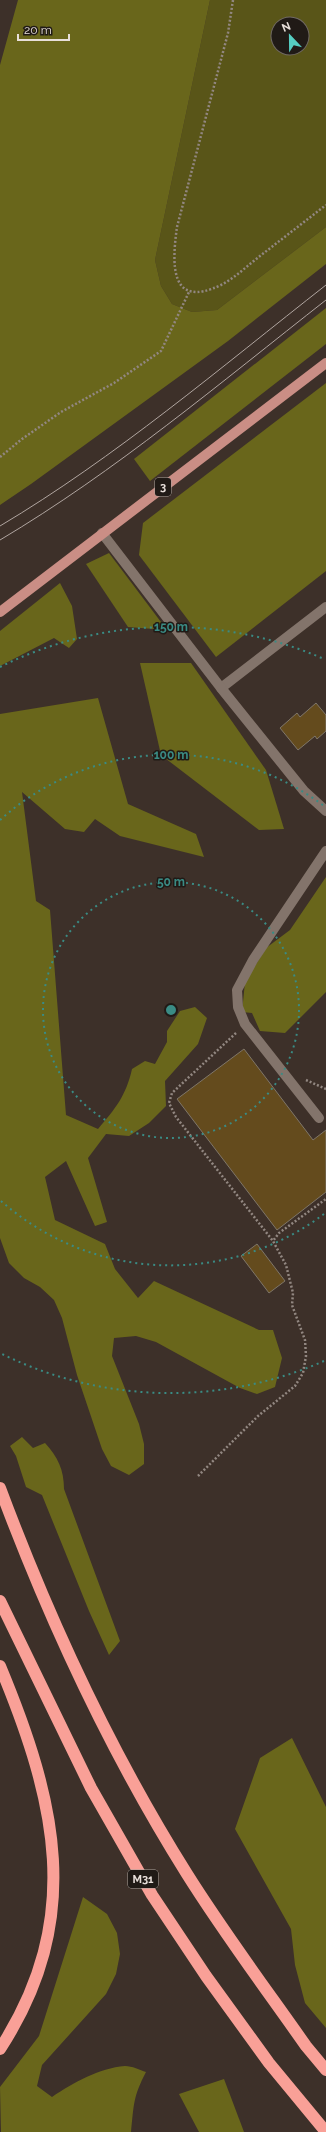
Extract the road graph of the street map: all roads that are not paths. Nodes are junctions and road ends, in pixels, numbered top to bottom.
1 (326, 363) edge
2 (102, 533) junction
3 (326, 607) edge
4 (0, 612) edge
5 (221, 688) junction
6 (326, 811) edge
7 (326, 851) edge
8 (319, 1118) dead end
9 (0, 1488) edge
10 (0, 1601) edge
11 (0, 1666) edge
12 (0, 2049) edge
13 (326, 2070) edge
14 (326, 2132) edge

1 - 2 main road, 3
2 - 4 main road, 3
2 - 5 street
3 - 5 street
5 - 6 street
7 - 8 street
9 - 13 highway
10 - 14 highway, M31
11 - 12 highway

